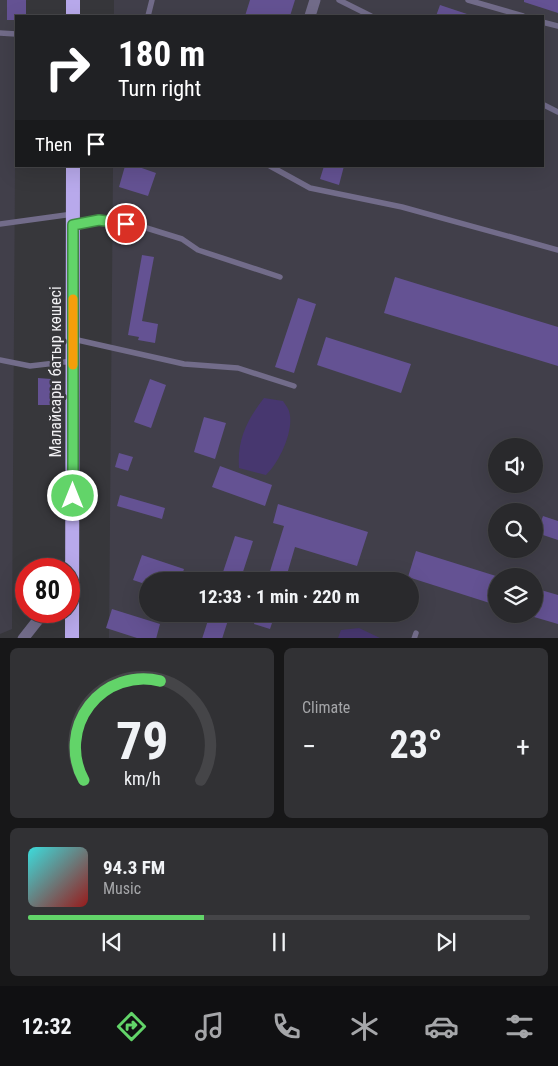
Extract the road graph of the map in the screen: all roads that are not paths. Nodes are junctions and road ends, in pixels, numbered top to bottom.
1 (73, 0) edge
2 (152, 0) edge
3 (316, 0) edge
4 (339, 0) edge
5 (468, 0) edge
6 (73, 15) edge
7 (148, 15) edge
8 (310, 15) edge
9 (369, 15) edge
10 (520, 15) edge
11 (544, 22) edge
12 (558, 26) edge
13 (0, 33) edge
14 (15, 34) edge
15 (544, 105) edge
16 (558, 112) edge
17 (73, 167) edge
18 (272, 167) edge
19 (73, 219) junction
20 (0, 224) edge
21 (558, 250) edge
22 (280, 277) dead end
23 (73, 339) junction
24 (0, 360) edge
25 (73, 361) junction
26 (294, 386) dead end
27 (71, 558) edge
28 (35, 623) edge
29 (72, 623) edge
30 (23, 638) edge
31 (72, 638) edge

1 - 6 highway
2 - 7 lane
3 - 8 street
4 - 9 lane
5 - 10 lane
11 - 12 lane
13 - 14 lane
15 - 16 lane
17 - 19 highway, Малайсары батыр көшесі
18 - 21 lane
19 - 20 lane
19 - 22 lane
19 - 23 highway, Малайсары батыр көшесі
23 - 25 highway, Малайсары батыр көшесі
23 - 26 lane
24 - 25 lane
25 - 27 highway, Малайсары батыр көшесі
28 - 30 street
29 - 31 highway, Малайсары батыр көшесі

